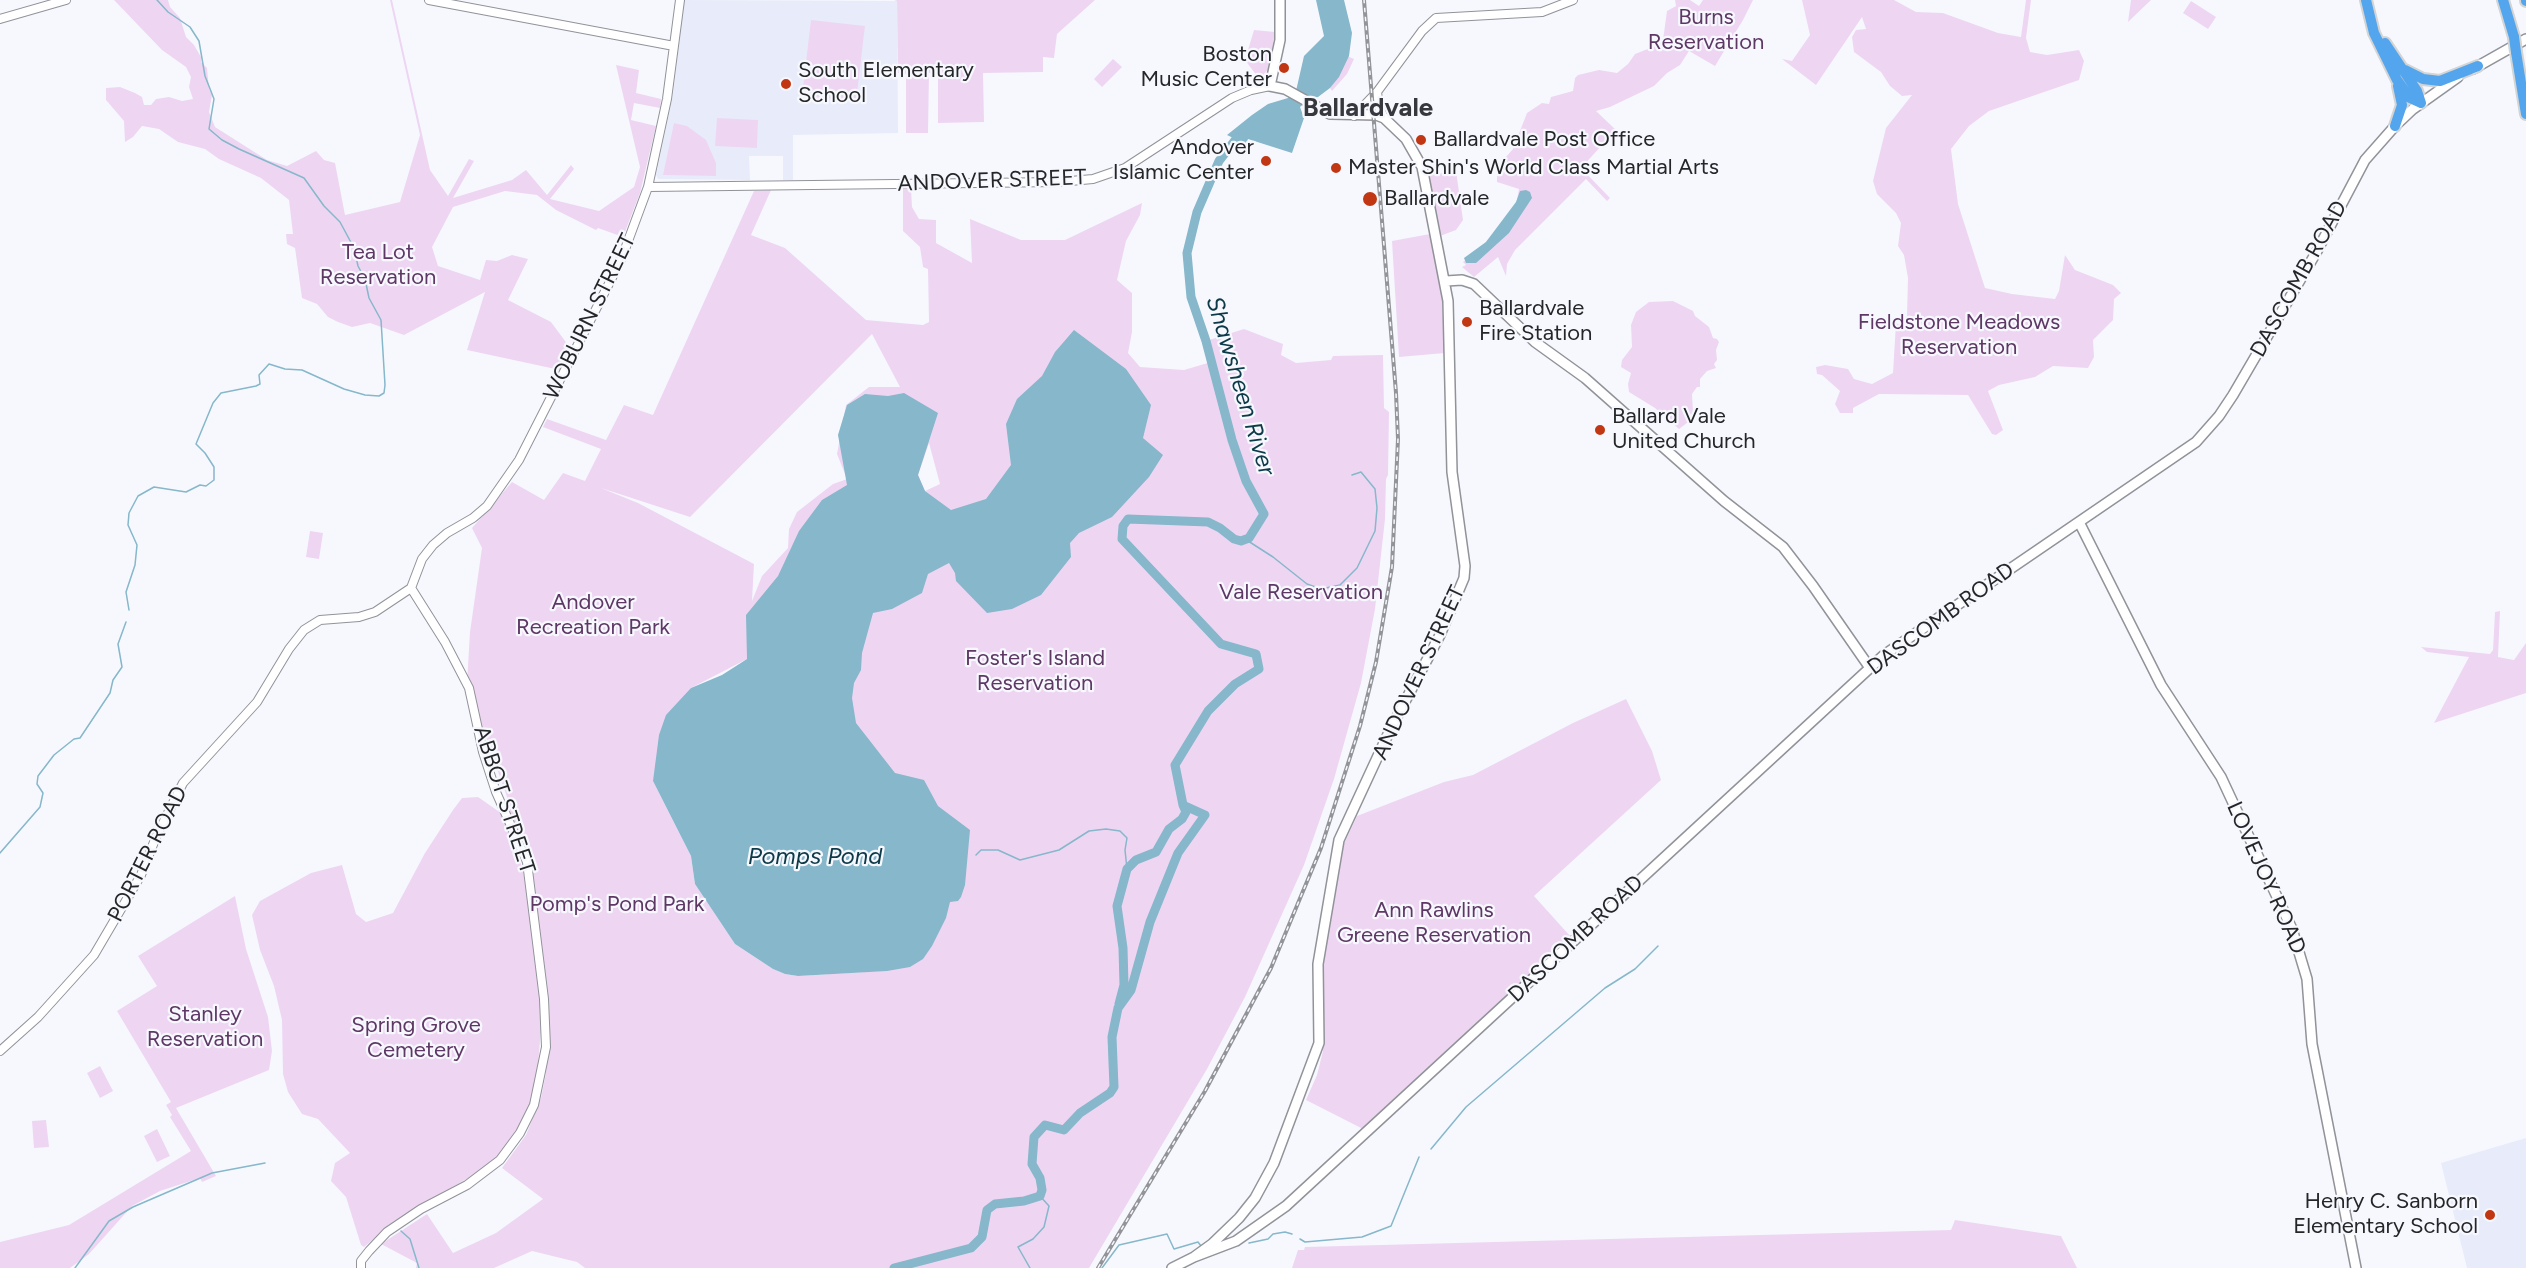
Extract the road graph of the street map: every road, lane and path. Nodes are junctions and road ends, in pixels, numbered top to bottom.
1 (66, 0) edge
2 (429, 0) edge
3 (680, 0) edge
4 (1280, 0) edge
5 (1573, 0) edge
6 (2366, 0) edge
7 (2372, 0) edge
8 (2503, 0) edge
9 (2508, 0) edge
10 (0, 19) edge
11 (2514, 37) junction
12 (2526, 39) edge
13 (674, 46) junction
14 (2400, 66) junction
15 (2478, 66) junction
16 (2397, 80) junction
17 (1270, 86) junction
18 (1377, 92) junction
19 (2421, 103) junction
20 (2526, 114) edge
21 (1354, 116) junction
22 (1384, 118) junction
23 (2395, 126) junction
24 (648, 187) junction
25 (1446, 281) junction
26 (2079, 522) junction
27 (411, 588) junction
28 (1870, 668) junction
29 (0, 1051) edge
30 (1241, 1217) junction
31 (1253, 1230) junction
32 (1227, 1231) junction
33 (1194, 1257) junction
34 (361, 1268) edge
35 (1172, 1268) edge
36 (2356, 1268) edge

1 - 10 street
2 - 13 street
3 - 13 street, WOBURN STREET
4 - 17 main road
5 - 18 street
6 - 16 highway
7 - 14 highway
8 - 11 highway
9 - 11 highway
11 - 20 highway, bridge
12 - 15 main road, DASCOMB ROAD
13 - 24 street, WOBURN STREET
14 - 15 highway
14 - 19 highway
15 - 19 main road, DASCOMB ROAD
16 - 19 highway
16 - 23 highway
17 - 21 main road
17 - 24 street, ANDOVER STREET
18 - 21 street
18 - 22 street
19 - 23 main road, DASCOMB ROAD
21 - 22 main road
22 - 25 main road, ANDOVER STREET
23 - 26 main road, DASCOMB ROAD
24 - 27 street, WOBURN STREET
25 - 28 main road
25 - 30 main road, ANDOVER STREET
26 - 28 main road, DASCOMB ROAD
26 - 36 main road, LOVEJOY ROAD
27 - 29 street, PORTER ROAD
27 - 34 street, ABBOT STREET
28 - 31 main road, DASCOMB ROAD
30 - 31 main road
30 - 32 main road, ANDOVER STREET
31 - 32 main road
31 - 33 main road, DASCOMB ROAD
32 - 33 main road, ANDOVER STREET
33 - 35 main road, ANDOVER STREET

